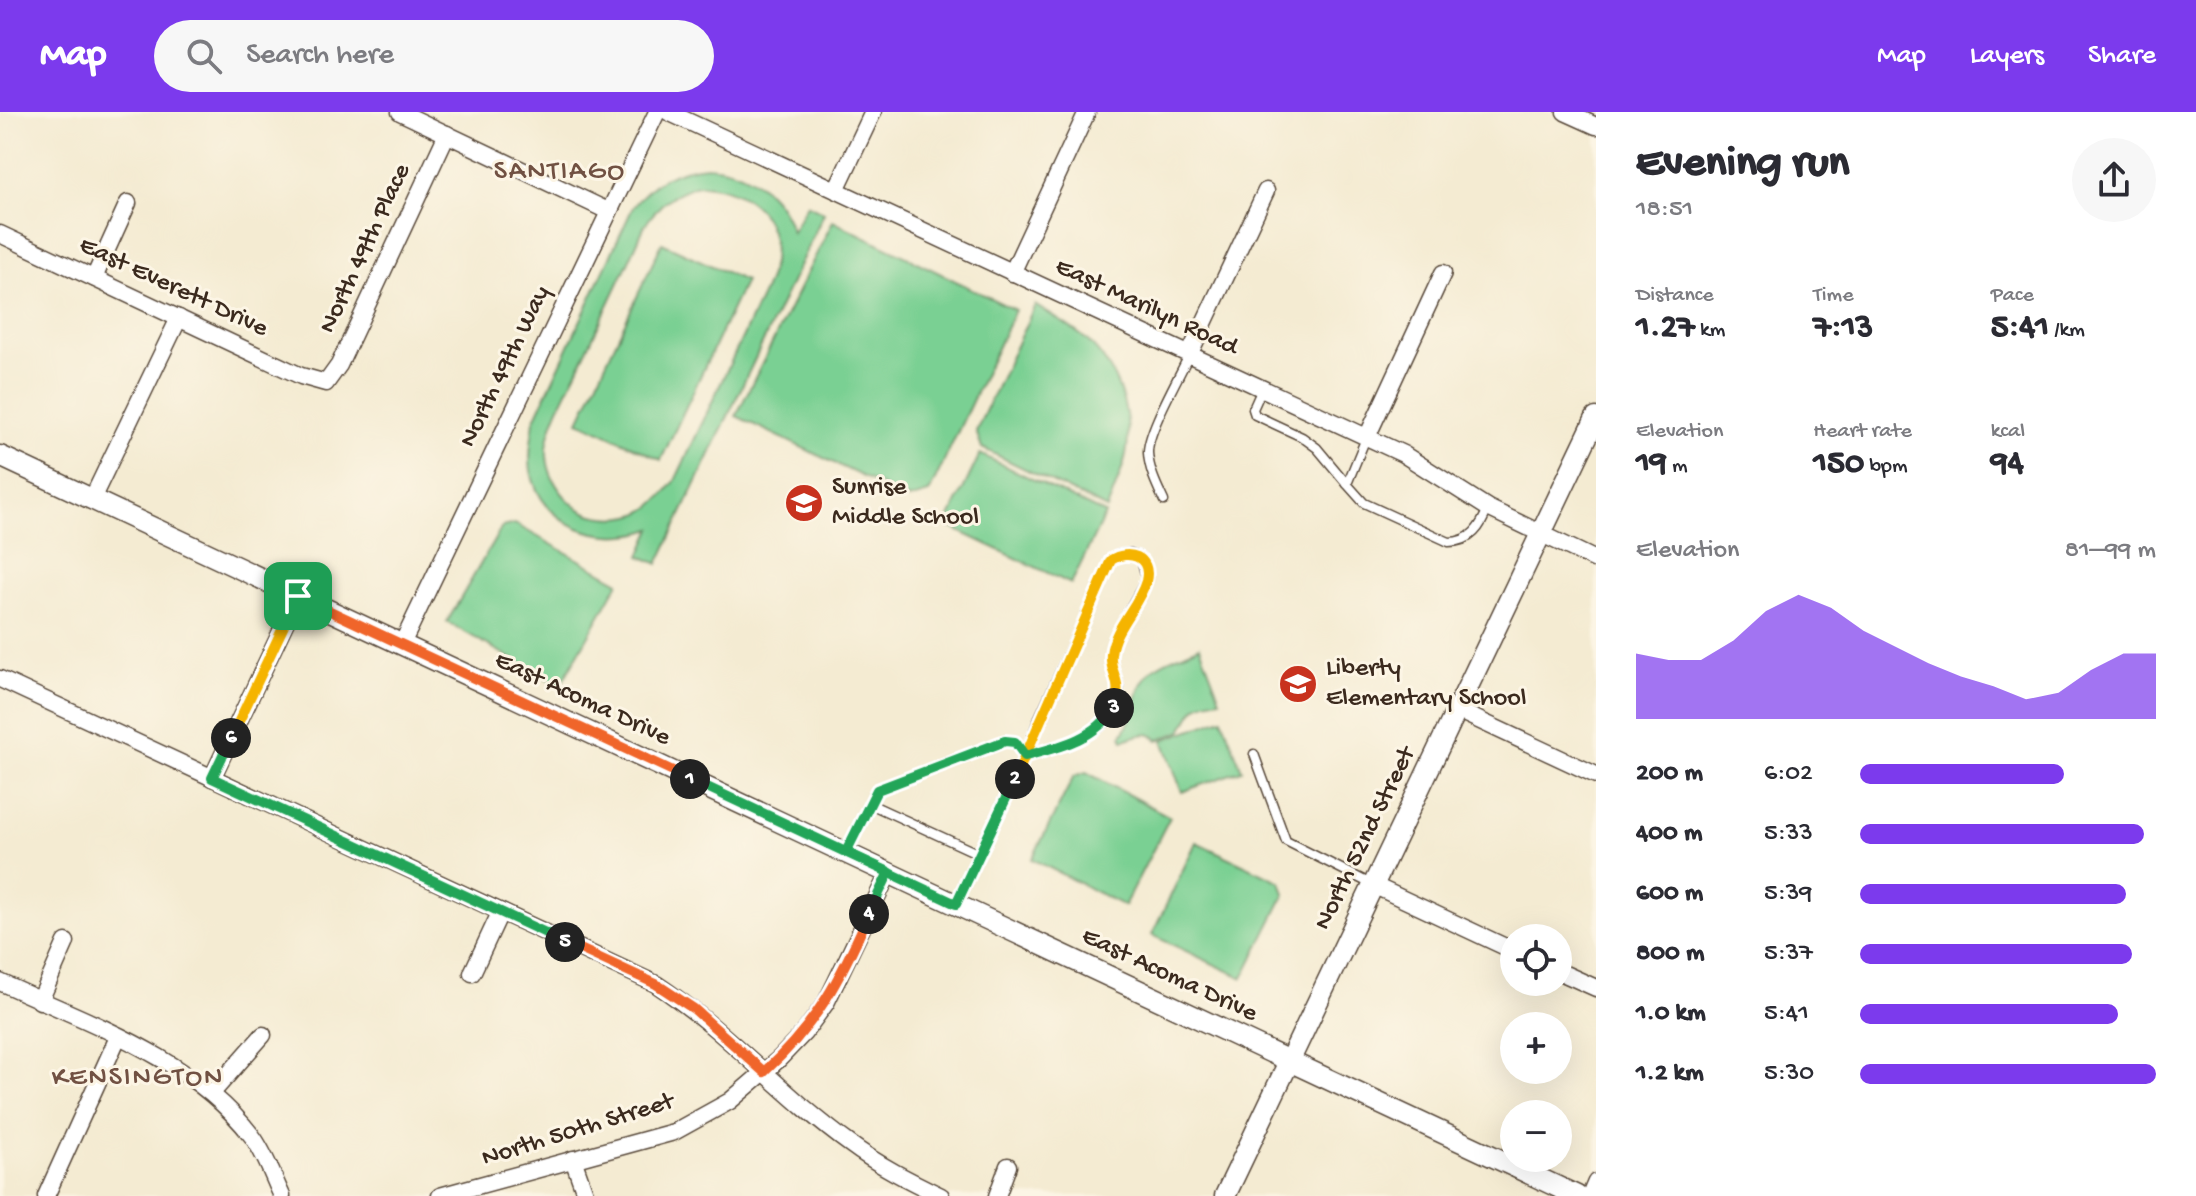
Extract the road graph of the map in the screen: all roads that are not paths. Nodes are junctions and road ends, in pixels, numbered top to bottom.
1 (400, 112) edge
2 (657, 112) edge
3 (668, 112) edge
4 (873, 112) edge
5 (1087, 112) edge
6 (1565, 112) edge
7 (1596, 126) edge
8 (447, 134) junction
9 (836, 190) junction
10 (1266, 191) dead end
11 (128, 203) dead end
12 (608, 211) junction
13 (0, 234) edge
14 (1012, 273) junction
15 (1443, 273) dead end
16 (94, 278) junction
17 (179, 318) junction
18 (1189, 355) junction
19 (326, 383) joint
20 (1262, 389) junction
21 (1596, 418) edge
22 (1367, 437) junction
23 (0, 456) edge
24 (1347, 484) junction
25 (92, 499) junction
26 (1164, 501) dead end
27 (1488, 508) junction
28 (1540, 534) junction
29 (1596, 560) edge
30 (298, 596) junction
31 (402, 644) junction
32 (0, 679) edge
33 (1457, 710) junction
34 (1254, 754) dead end
35 (1025, 756) junction
36 (1596, 775) edge
37 (212, 778) junction
38 (870, 804) junction
39 (846, 852) junction
40 (979, 854) junction
41 (889, 872) junction
42 (1373, 885) junction
43 (956, 904) junction
44 (500, 913) junction
45 (66, 942) dead end
46 (1500, 944) edge
47 (472, 973) dead end
48 (1572, 977) edge
49 (0, 982) edge
50 (1596, 988) edge
51 (40, 1001) junction
52 (263, 1035) dead end
53 (118, 1037) junction
54 (1290, 1062) junction
55 (764, 1072) junction
56 (212, 1093) junction
57 (573, 1159) junction
58 (1008, 1166) dead end
59 (1596, 1182) edge
60 (46, 1196) edge
61 (282, 1196) edge
62 (440, 1196) edge
63 (586, 1196) edge
64 (941, 1196) edge
65 (997, 1196) edge
66 (1225, 1196) edge
67 (1577, 1196) edge
68 (1590, 1196) edge

1 - 8 street
2 - 12 street, North 49th Way
3 - 9 street, East Marilyn Road
4 - 9 street
5 - 14 street
6 - 7 street
8 - 12 street
8 - 19 street, North 49th Place
9 - 14 street, East Marilyn Road
10 - 18 street
11 - 16 street
12 - 31 street, North 49th Way
13 - 16 street, East Everett Drive
14 - 18 street, East Marilyn Road
15 - 22 street
16 - 17 street, East Everett Drive
17 - 19 street, East Everett Drive
17 - 25 street
18 - 20 street, East Marilyn Road
18 - 26 lane
20 - 22 street, East Marilyn Road
20 - 24 lane
21 - 28 street, North 52nd Street
22 - 24 lane
22 - 27 street, East Marilyn Road
23 - 25 street, East Acoma Drive
24 - 27 lane
25 - 30 street, East Acoma Drive
27 - 28 street, East Marilyn Road
28 - 29 street, East Marilyn Road
28 - 33 street, North 52nd Street
30 - 31 street, East Acoma Drive
30 - 37 street
31 - 39 street, East Acoma Drive
32 - 37 street
33 - 36 street
33 - 42 street, North 52nd Street
34 - 42 lane
35 - 35 lane
35 - 38 lane
35 - 40 lane
37 - 44 street
38 - 39 lane
38 - 40 lane
39 - 41 street, East Acoma Drive
40 - 43 lane
41 - 43 street, East Acoma Drive
41 - 55 street, North 50th Street
42 - 46 street
42 - 54 street, North 52nd Street
43 - 54 street, East Acoma Drive
44 - 47 street
44 - 55 street
45 - 51 street
48 - 50 street
49 - 51 street
51 - 53 street
52 - 56 street
53 - 56 street
53 - 60 street
54 - 66 street, North 52nd Street
54 - 67 street, East Acoma Drive
55 - 57 street, North 50th Street
55 - 64 street
56 - 61 street
57 - 62 street, North 50th Street
57 - 63 street
58 - 65 street
59 - 68 street

